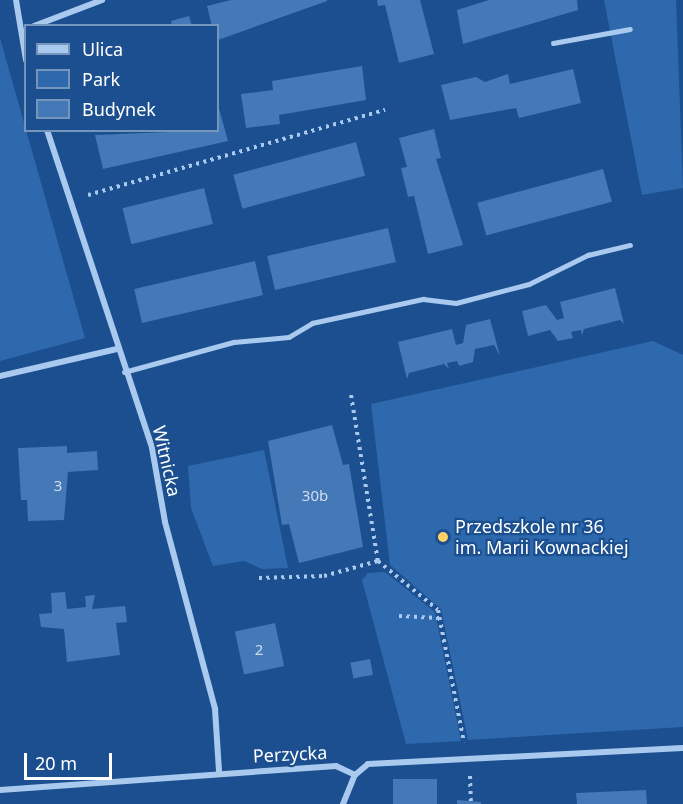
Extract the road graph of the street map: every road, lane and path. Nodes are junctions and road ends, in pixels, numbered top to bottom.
1 (16, 0) edge
2 (102, 0) edge
3 (39, 24) edge
4 (630, 29) dead end
5 (22, 30) edge
6 (554, 43) dead end
7 (24, 45) edge
8 (385, 110) dead end
9 (48, 132) edge
10 (70, 200) junction
11 (630, 245) dead end
12 (117, 349) junction
13 (124, 372) junction
14 (0, 376) edge
15 (351, 395) dead end
16 (378, 561) junction
17 (259, 578) dead end
18 (399, 616) dead end
19 (440, 618) junction
20 (464, 740) dead end
21 (683, 748) edge
22 (219, 771) junction
23 (470, 772) dead end
24 (355, 775) junction
25 (0, 790) edge
26 (471, 801) dead end
27 (343, 804) edge

1 - 5 street
2 - 3 street
4 - 6 lane
5 - 7 street
8 - 10 path
9 - 10 street, Witnicka
10 - 12 street, Witnicka
11 - 13 lane
12 - 13 street, Witnicka
12 - 14 street
13 - 22 street, Witnicka
15 - 16 path
16 - 17 path
16 - 19 path
18 - 19 path
19 - 20 path
21 - 24 street
22 - 24 street, Perzycka
22 - 25 street, Perzycka
23 - 26 path
24 - 27 street

